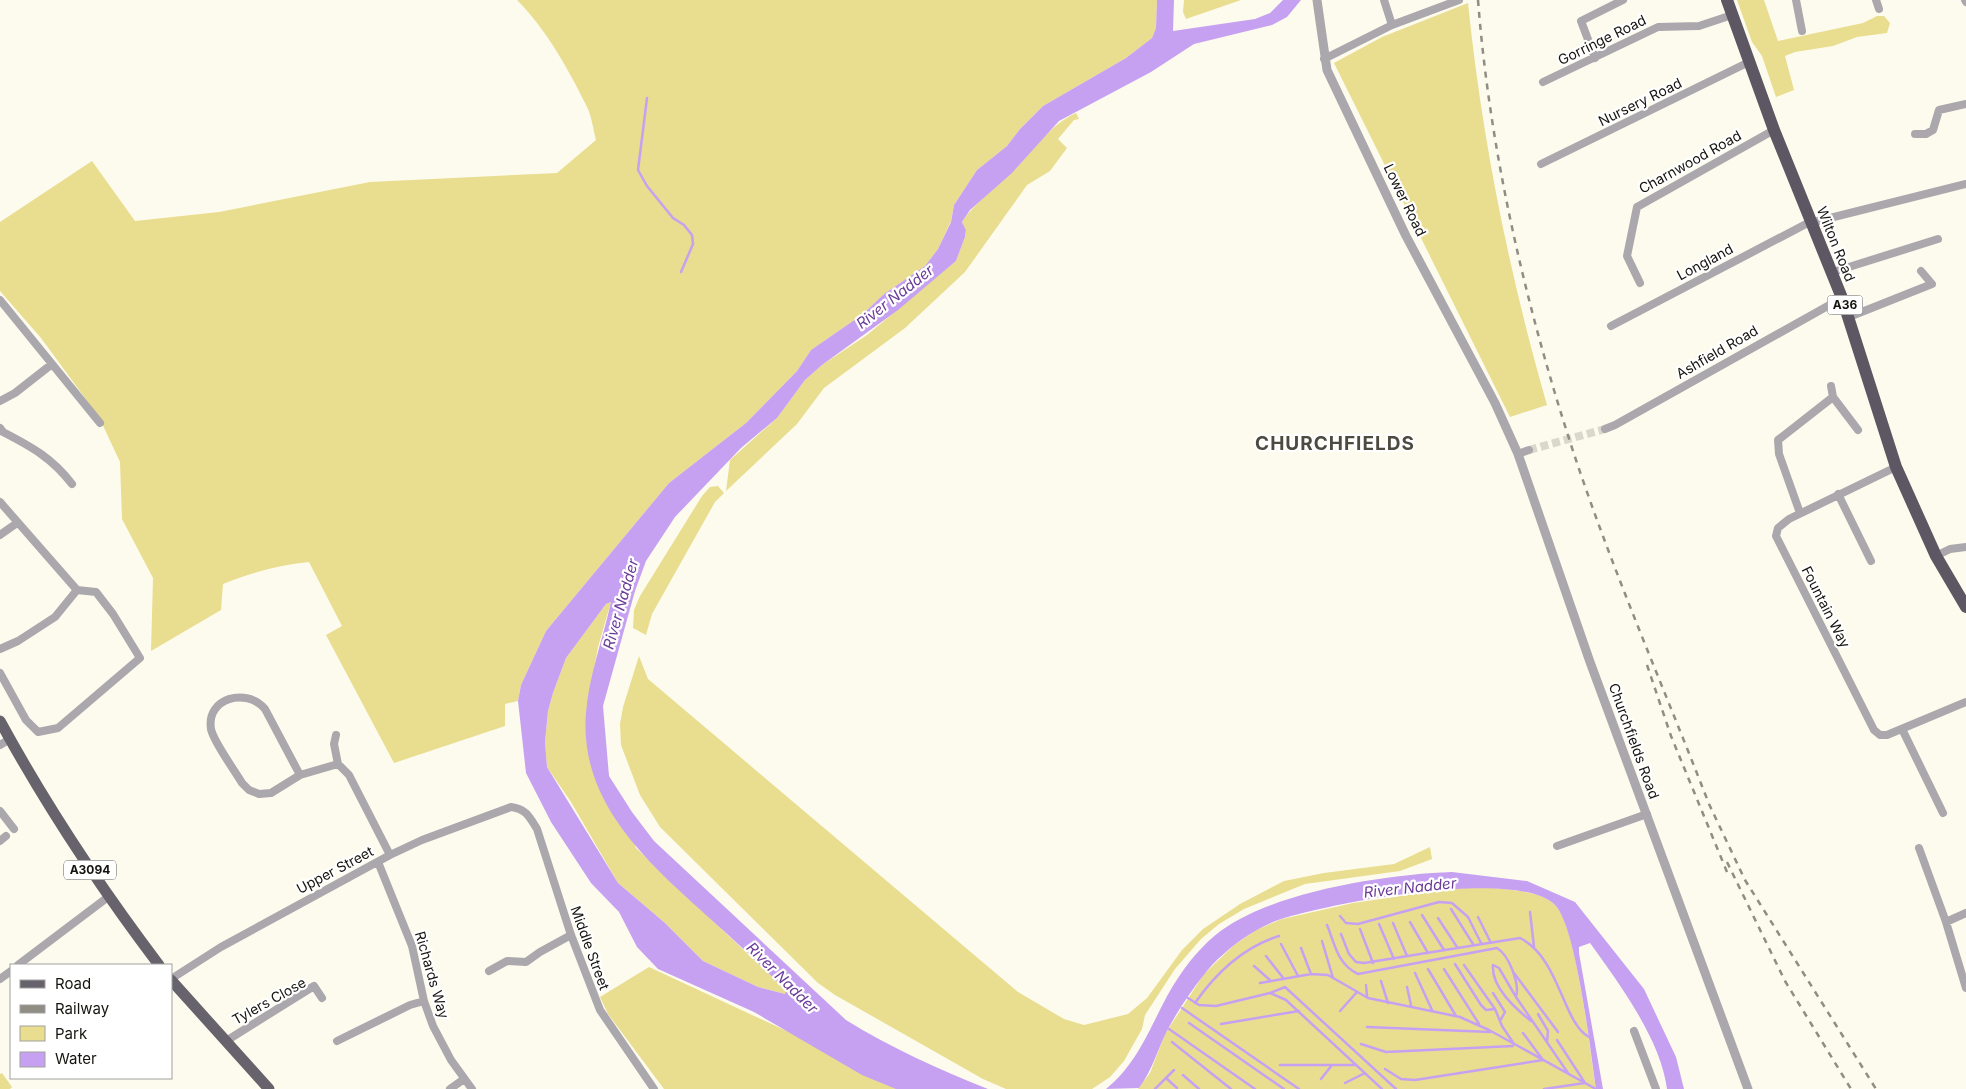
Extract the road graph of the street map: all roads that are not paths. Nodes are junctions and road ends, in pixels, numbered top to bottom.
1 (1317, 0) edge
2 (1384, 0) edge
3 (1459, 0) edge
4 (1623, 0) edge
5 (1727, 0) edge
6 (1796, 0) edge
7 (1876, 0) edge
8 (1879, 9) dead end
9 (1732, 15) junction
10 (1392, 25) junction
11 (1802, 31) dead end
12 (1595, 58) junction
13 (1324, 59) junction
14 (1749, 62) junction
15 (1542, 82) dead end
16 (1966, 104) edge
17 (1774, 130) junction
18 (1916, 134) dead end
19 (1541, 164) dead end
20 (1966, 184) edge
21 (1811, 222) junction
22 (1938, 238) dead end
23 (1921, 271) dead end
24 (1832, 272) junction
25 (1640, 283) dead end
26 (1842, 298) junction
27 (0, 300) edge
28 (1848, 317) junction
29 (1611, 326) dead end
30 (52, 364) junction
31 (1831, 386) dead end
32 (1833, 397) junction
33 (0, 401) edge
34 (1495, 403) joint
35 (100, 423) dead end
36 (0, 428) edge
37 (1605, 428) tunnel mouth
38 (1858, 430) dead end
39 (1529, 450) tunnel mouth
40 (1518, 454) junction
41 (1896, 468) junction
42 (72, 484) dead end
43 (1838, 494) junction
44 (0, 502) edge
45 (1800, 513) junction
46 (17, 523) junction
47 (0, 535) edge
48 (1966, 548) edge
49 (1936, 556) junction
50 (1871, 561) dead end
51 (77, 590) junction
52 (1966, 607) edge
53 (0, 649) edge
54 (0, 673) edge
55 (1966, 702) edge
56 (0, 721) edge
57 (1902, 729) junction
58 (336, 735) dead end
59 (5, 742) edge
60 (338, 764) junction
61 (300, 775) junction
62 (521, 808) joint
63 (0, 811) edge
64 (1943, 813) dead end
65 (1647, 814) junction
66 (14, 829) dead end
67 (1557, 846) dead end
68 (1919, 848) dead end
69 (390, 855) junction
70 (378, 862) junction
71 (108, 897) junction
72 (1966, 913) edge
73 (1946, 922) junction
74 (571, 936) junction
75 (19, 964) edge
76 (158, 964) edge
77 (489, 971) dead end
78 (172, 979) edge
79 (172, 981) edge
80 (1966, 988) edge
81 (322, 998) dead end
82 (424, 1001) junction
83 (1634, 1031) dead end
84 (226, 1041) junction
85 (337, 1041) dead end
86 (464, 1079) junction
87 (269, 1089) edge
88 (450, 1089) edge
89 (472, 1089) edge
90 (654, 1089) edge
91 (1656, 1089) edge
92 (1748, 1089) edge

1 - 13 street, Lower Road
2 - 10 street
3 - 10 street
4 - 12 street
5 - 9 highway, Wilton Road / A36
6 - 11 street
7 - 8 street
9 - 12 street, Gorringe Road
9 - 14 highway, Wilton Road / A36
10 - 13 street
12 - 15 street, Gorringe Road
13 - 34 street, Lower Road
14 - 17 highway, Wilton Road / A36
14 - 19 street, Nursery Road
16 - 18 street
17 - 21 highway, Wilton Road / A36
17 - 25 street, Charnwood Road
20 - 21 street, Longland
21 - 24 highway, Wilton Road / A36
21 - 29 street, Longland
22 - 24 street
23 - 28 street
24 - 26 highway, Wilton Road / A36
26 - 28 highway, Wilton Road / A36
26 - 37 street, Ashfield Road
27 - 30 street
28 - 41 highway, Wilton Road / A36
30 - 33 street
30 - 35 street
31 - 32 street
32 - 38 street
32 - 45 street
34 - 40 street, Churchfields Road
36 - 42 street
39 - 40 street
40 - 65 street, Churchfields Road
41 - 43 street, Fountain Way
41 - 49 highway, Wilton Road / A36
43 - 45 street, Fountain Way
43 - 50 street
44 - 46 street
45 - 57 street, Fountain Way
46 - 47 street
46 - 51 street
48 - 49 street
49 - 52 highway, Wilton Road / A36
51 - 53 street
51 - 54 street
55 - 57 street, Fountain Way
56 - 59 main road, A3094
57 - 64 street
58 - 60 street
59 - 71 main road, A3094
60 - 61 street
60 - 69 street
61 - 61 street
62 - 69 street, Upper Street
62 - 74 street, Middle Street
63 - 66 street
65 - 67 street
65 - 92 street, Churchfields Road
68 - 73 street
69 - 70 street, Upper Street
70 - 78 street, Upper Street
70 - 82 street, Richards Way
71 - 75 street
71 - 76 main road, A3094
72 - 73 street
73 - 80 street
74 - 77 street
74 - 90 street, Middle Street
79 - 84 main road
81 - 84 street, Tylers Close
82 - 85 street
82 - 86 street, Richards Way
83 - 91 street
84 - 87 main road
86 - 88 street
86 - 89 street, Richards Way

